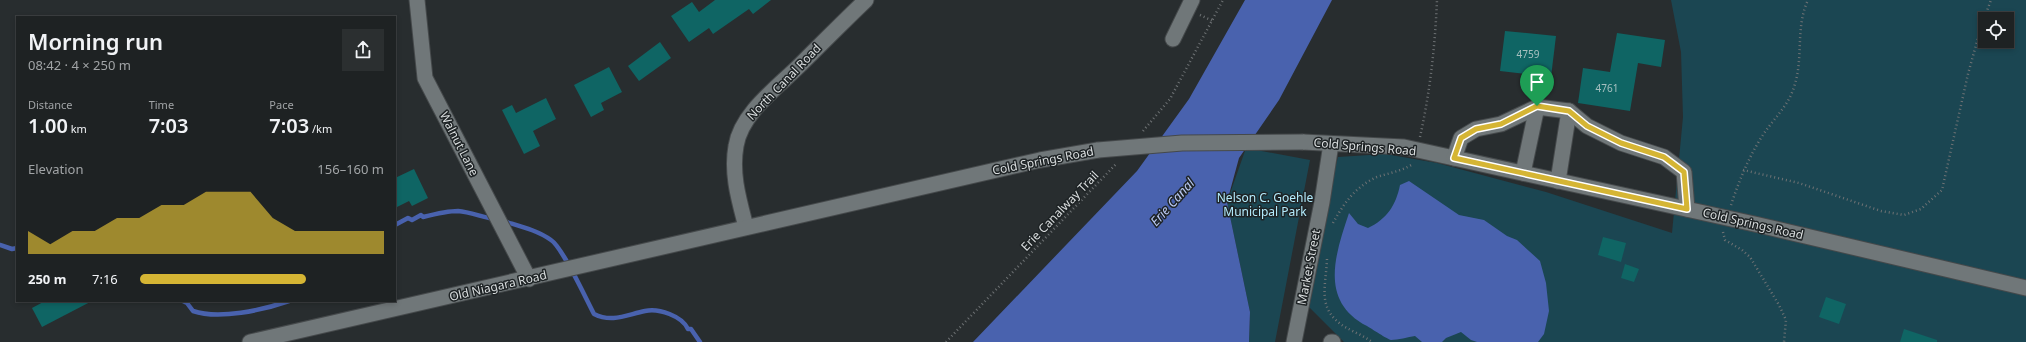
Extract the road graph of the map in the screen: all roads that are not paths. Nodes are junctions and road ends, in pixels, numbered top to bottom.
1 (417, 0) edge
2 (866, 0) edge
3 (1192, 0) edge
4 (1173, 39) dead end
5 (1537, 106) junction
6 (1569, 111) junction
7 (1331, 144) junction
8 (1454, 158) junction
9 (1523, 173) junction
10 (1558, 181) junction
11 (1687, 209) junction
12 (746, 227) junction
13 (529, 279) junction
14 (2026, 288) edge
15 (250, 342) edge
16 (1294, 342) edge

1 - 13 street, Walnut Lane
2 - 12 street, North Canal Road
3 - 4 street
5 - 6 street
5 - 8 street
5 - 9 street
6 - 10 street
6 - 11 street
7 - 8 street, Cold Springs Road
7 - 12 street, Cold Springs Road, bridge
7 - 16 street, Market Street
8 - 9 street, Cold Springs Road
9 - 10 street, Cold Springs Road
10 - 11 street, Cold Springs Road
11 - 14 street, Cold Springs Road
12 - 13 street, Old Niagara Road
13 - 15 street, Old Niagara Road

